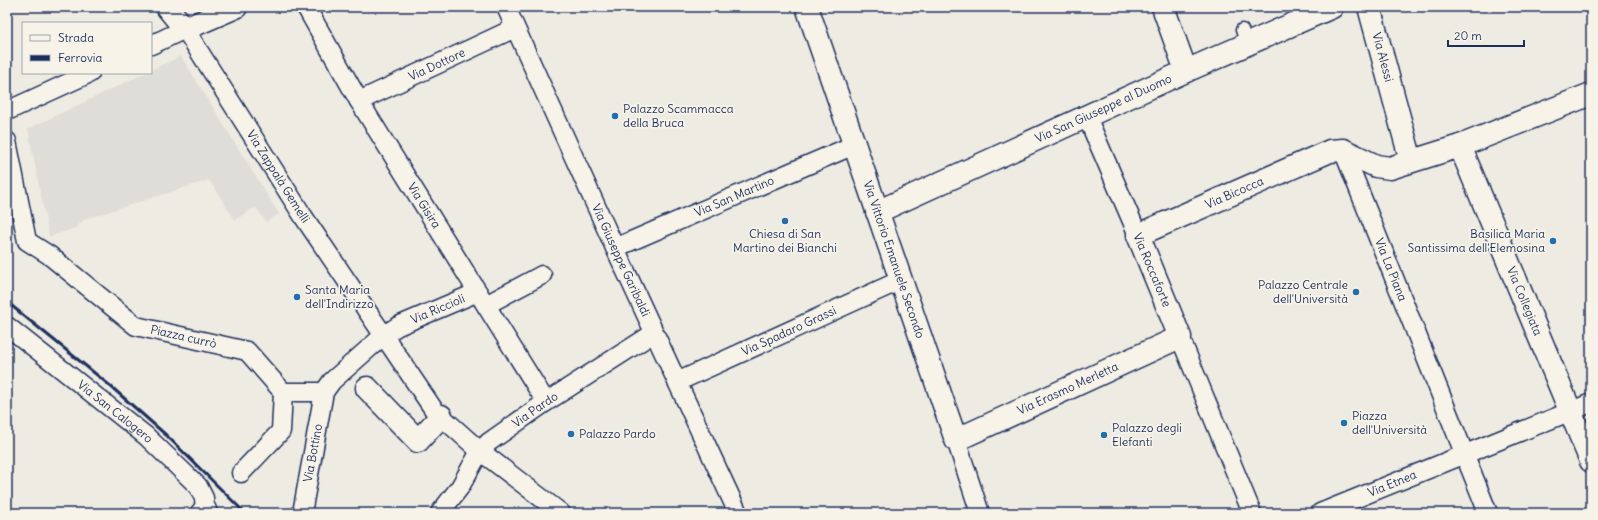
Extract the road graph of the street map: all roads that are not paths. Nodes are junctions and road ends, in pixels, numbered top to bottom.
1 (167, 7) edge
2 (236, 7) edge
3 (306, 7) edge
4 (506, 7) edge
5 (807, 7) edge
6 (1163, 7) edge
7 (1332, 7) edge
8 (1369, 7) edge
9 (515, 28) junction
10 (185, 29) junction
11 (152, 45) edge
12 (1186, 71) junction
13 (88, 74) edge
14 (1591, 94) edge
15 (359, 101) junction
16 (7, 111) edge
17 (1087, 117) junction
18 (7, 141) edge
19 (854, 145) junction
20 (1460, 146) junction
21 (1337, 150) junction
22 (1411, 161) junction
23 (877, 212) junction
24 (1138, 235) junction
25 (615, 248) junction
26 (542, 275) dead end
27 (901, 280) junction
28 (482, 298) junction
29 (7, 326) edge
30 (385, 328) junction
31 (654, 333) junction
32 (1180, 337) junction
33 (677, 382) junction
34 (367, 388) dead end
35 (283, 392) junction
36 (324, 392) junction
37 (546, 402) junction
38 (1591, 403) edge
39 (1570, 412) junction
40 (441, 416) junction
41 (956, 440) junction
42 (480, 451) junction
43 (1472, 451) junction
44 (1591, 461) edge
45 (241, 473) dead end
46 (204, 512) edge
47 (302, 513) edge
48 (440, 513) edge
49 (561, 513) edge
50 (738, 513) edge
51 (980, 513) edge
52 (1252, 513) edge
53 (1320, 513) edge
54 (1488, 513) edge

1 - 10 street
2 - 10 street
3 - 15 street, Via Gisira
4 - 9 street, Via Giuseppe Garibaldi
5 - 19 street, Via Vittorio Emanuele Secondo
6 - 12 street
7 - 12 street, Via San Giuseppe al Duomo
8 - 22 street, Via Alessi
9 - 15 street, Via Dottore
9 - 25 street, Via Giuseppe Garibaldi
10 - 11 street
10 - 30 street, Via Zappalà Gemelli
12 - 17 street, Via San Giuseppe al Duomo
13 - 16 street
14 - 20 street
15 - 28 street, Via Gisira
17 - 23 street, Via San Giuseppe al Duomo
17 - 24 street, Via Roccaforte
18 - 35 street, Piazza currò
19 - 23 street, Via Vittorio Emanuele Secondo
19 - 25 street, Via San Martino
20 - 22 street
20 - 39 street, Via Collegiata
21 - 22 street
21 - 24 street, Via Bicocca
21 - 43 street, Via La Piana
23 - 27 street, Via Vittorio Emanuele Secondo
24 - 32 street, Via Roccaforte
25 - 31 street, Via Giuseppe Garibaldi
26 - 28 street, Via Riccioli
27 - 33 street, Via Spadaro Grassi
27 - 41 street, Via Vittorio Emanuele Secondo
28 - 30 street, Via Riccioli
28 - 37 street, Via Gisira
29 - 46 street, Via San Calogero
30 - 36 street, Via Riccioli
30 - 40 street, Via Zappalà Gemelli
31 - 33 street, Via Giuseppe Garibaldi
31 - 37 street, Via Pardo
32 - 41 street, Via Erasmo Merletta
32 - 52 street, Via Roccaforte
33 - 50 street, Via Giuseppe Garibaldi
34 - 40 street
35 - 36 street
35 - 45 street
36 - 47 street, Via Bottino
37 - 42 street, Via Pardo
38 - 39 street, Via Etnea
39 - 43 street, Via Etnea
39 - 44 street, Via Collegiata
40 - 42 street, Via Zappalà Gemelli
41 - 51 street, Via Vittorio Emanuele Secondo
42 - 48 street, Via Pardo
42 - 49 street, Via Zappalà Gemelli
43 - 53 street, Via Etnea
43 - 54 street, Via La Piana

